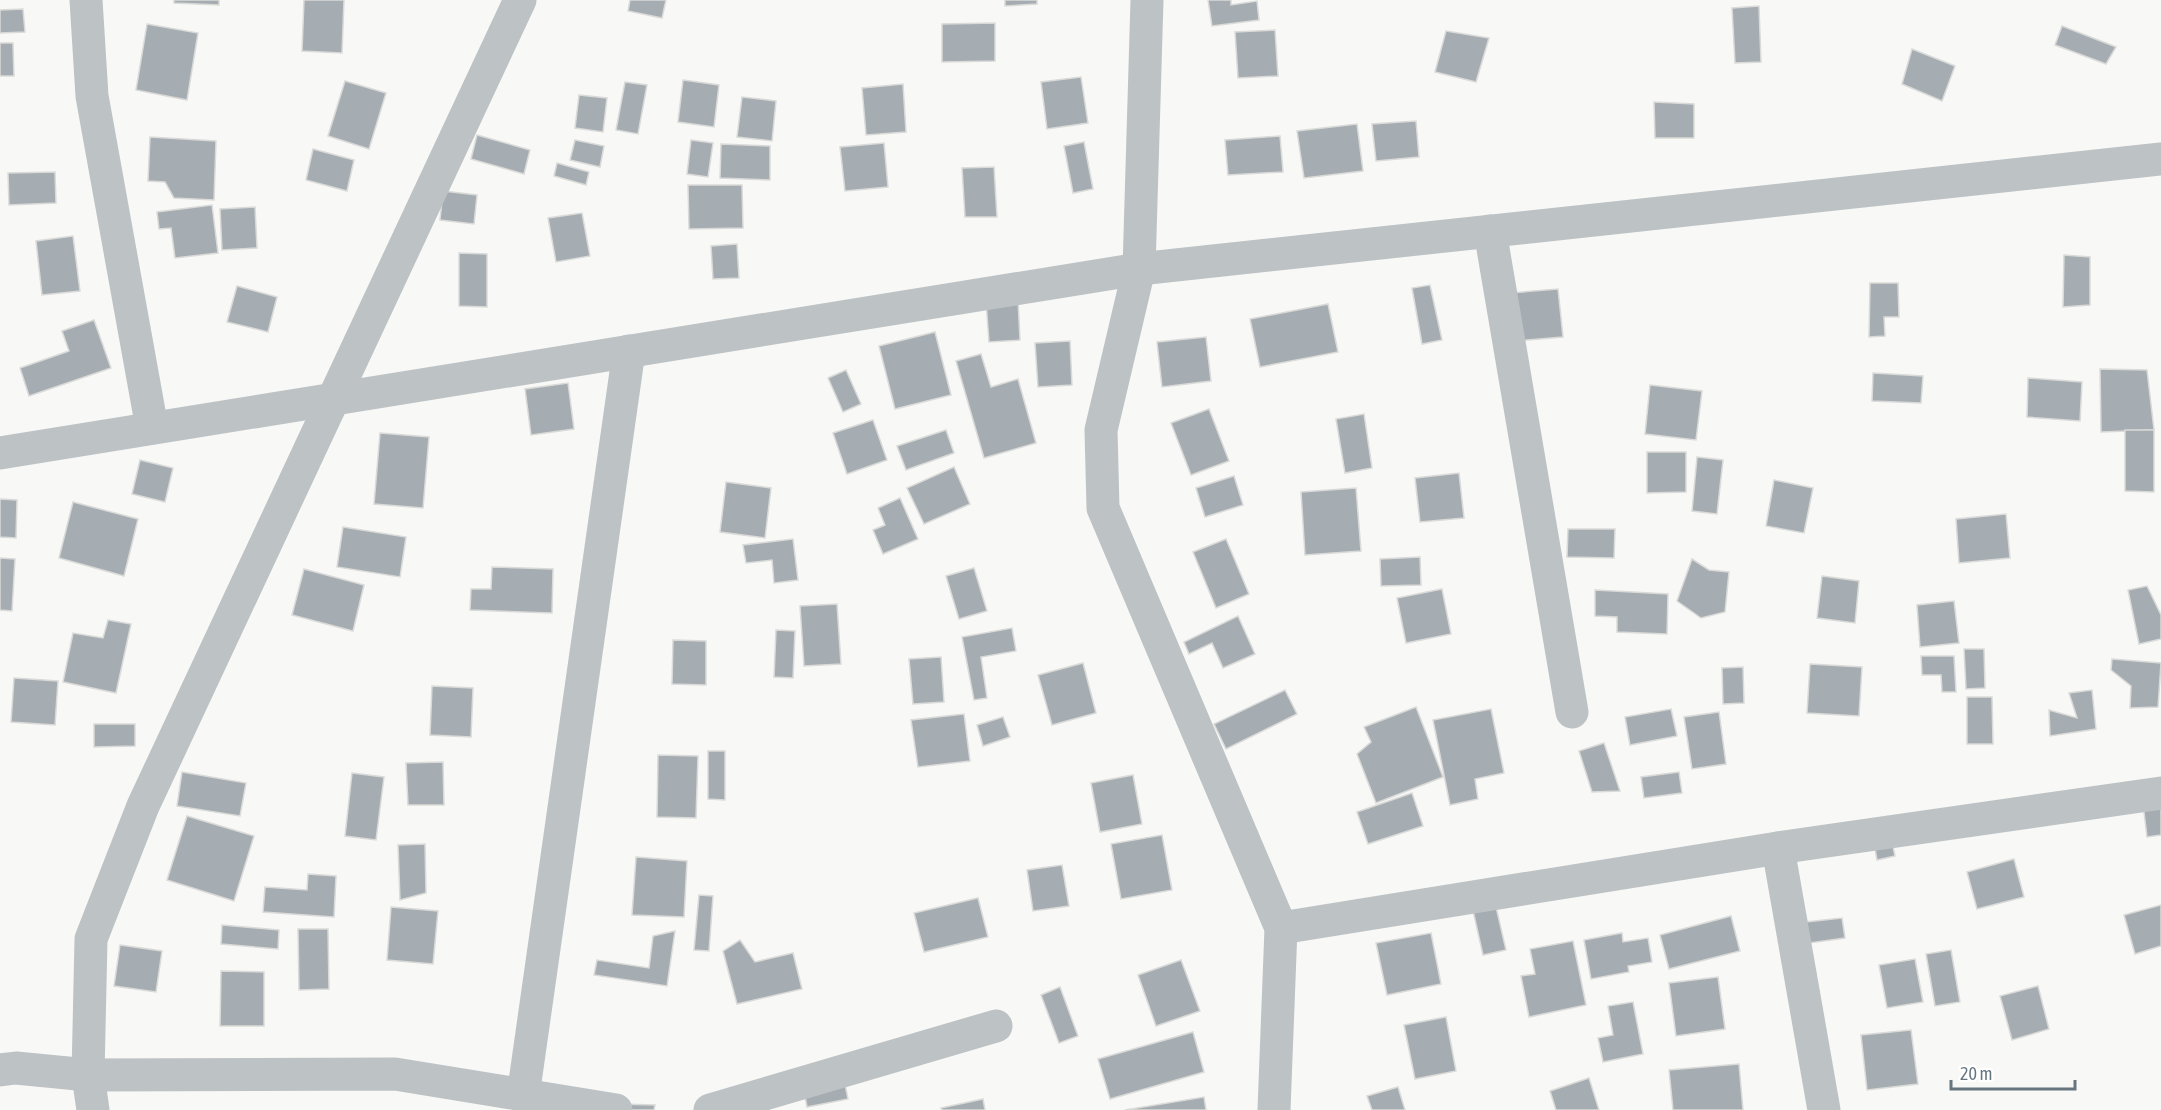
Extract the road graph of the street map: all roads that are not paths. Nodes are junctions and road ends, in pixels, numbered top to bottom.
1 (86, 0) edge
2 (520, 0) edge
3 (1147, 0) edge
4 (2161, 159) edge
5 (1490, 231) junction
6 (1139, 269) junction
7 (629, 351) junction
8 (332, 399) junction
9 (152, 428) junction
10 (0, 453) edge
11 (1572, 712) dead end
12 (2161, 793) edge
13 (1778, 848) junction
14 (1281, 928) junction
15 (996, 1026) dead end
16 (0, 1070) edge
17 (88, 1075) junction
18 (523, 1096) junction
19 (93, 1110) edge
20 (616, 1110) edge
21 (710, 1110) edge
22 (1274, 1110) edge
23 (1824, 1110) edge

1 - 9 street
2 - 8 street
3 - 6 street
4 - 5 street
5 - 6 street
5 - 11 street
6 - 7 street
6 - 14 street
7 - 8 street
7 - 18 street
8 - 9 street
8 - 17 street
9 - 10 street
12 - 13 street
13 - 14 street
13 - 23 street
14 - 22 street
15 - 21 street
16 - 17 street
17 - 18 street
17 - 19 street
18 - 20 street

